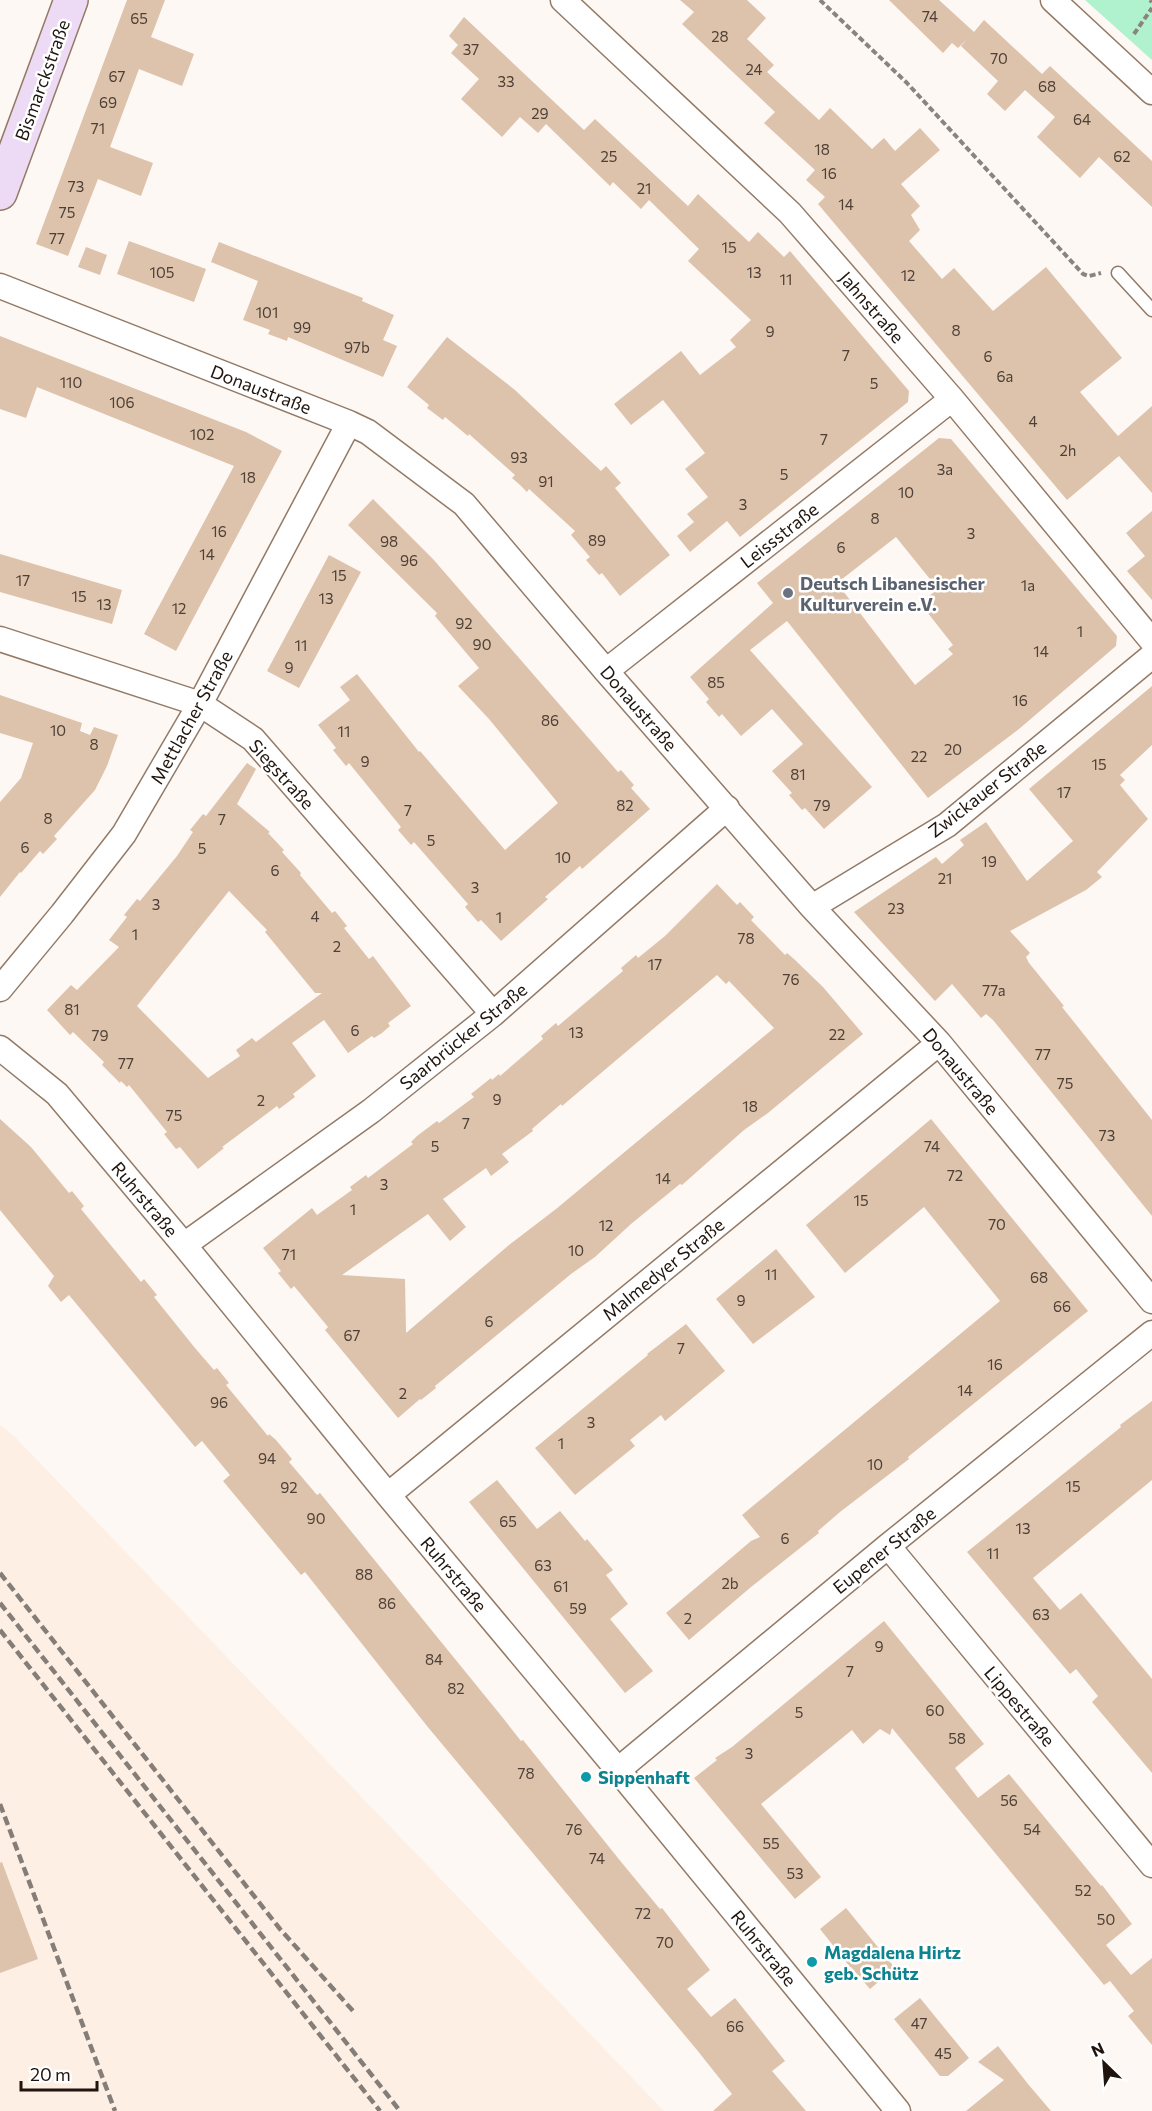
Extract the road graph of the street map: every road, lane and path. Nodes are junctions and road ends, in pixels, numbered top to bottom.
1 (71, 0) edge
2 (562, 0) edge
3 (820, 0) edge
4 (1053, 0) edge
5 (1152, 8) edge
6 (1134, 34) dead end
7 (1152, 92) edge
8 (0, 193) edge
9 (1118, 273) joint
10 (0, 286) edge
11 (1152, 310) edge
12 (952, 399) junction
13 (349, 423) junction
14 (0, 639) edge
15 (1152, 641) edge
16 (1152, 656) edge
17 (606, 672) junction
18 (200, 704) junction
19 (727, 808) junction
20 (812, 907) junction
21 (0, 989) edge
22 (494, 1014) junction
23 (939, 1043) junction
24 (0, 1048) edge
25 (184, 1245) junction
26 (1152, 1301) edge
27 (1152, 1333) edge
28 (388, 1496) junction
29 (888, 1546) junction
30 (618, 1770) junction
31 (1152, 1865) edge
32 (898, 2111) edge

1 - 8 main road, Bismarckstraße
2 - 12 street, Jahnstraße
3 - 9 path
4 - 7 street
5 - 6 path
9 - 11 lane
10 - 13 street, Donaustraße
12 - 15 street, Jahnstraße
12 - 17 street, Leissstraße
13 - 17 street, Donaustraße
13 - 18 street, Mettlacher Straße
14 - 18 street, Siegstraße
16 - 20 street, Zwickauer Straße
17 - 19 street, Donaustraße
18 - 21 street, Mettlacher Straße
18 - 22 street, Siegstraße
19 - 20 street, Donaustraße
19 - 22 street, Saarbrücker Straße
20 - 23 street, Donaustraße
22 - 25 street, Saarbrücker Straße
23 - 26 street, Donaustraße
23 - 28 street, Malmedyer Straße
24 - 25 street, Ruhrstraße
25 - 28 street, Ruhrstraße
27 - 29 street, Eupener Straße
28 - 30 street, Ruhrstraße
29 - 30 street, Eupener Straße
29 - 31 street, Lippestraße
30 - 32 street, Ruhrstraße

